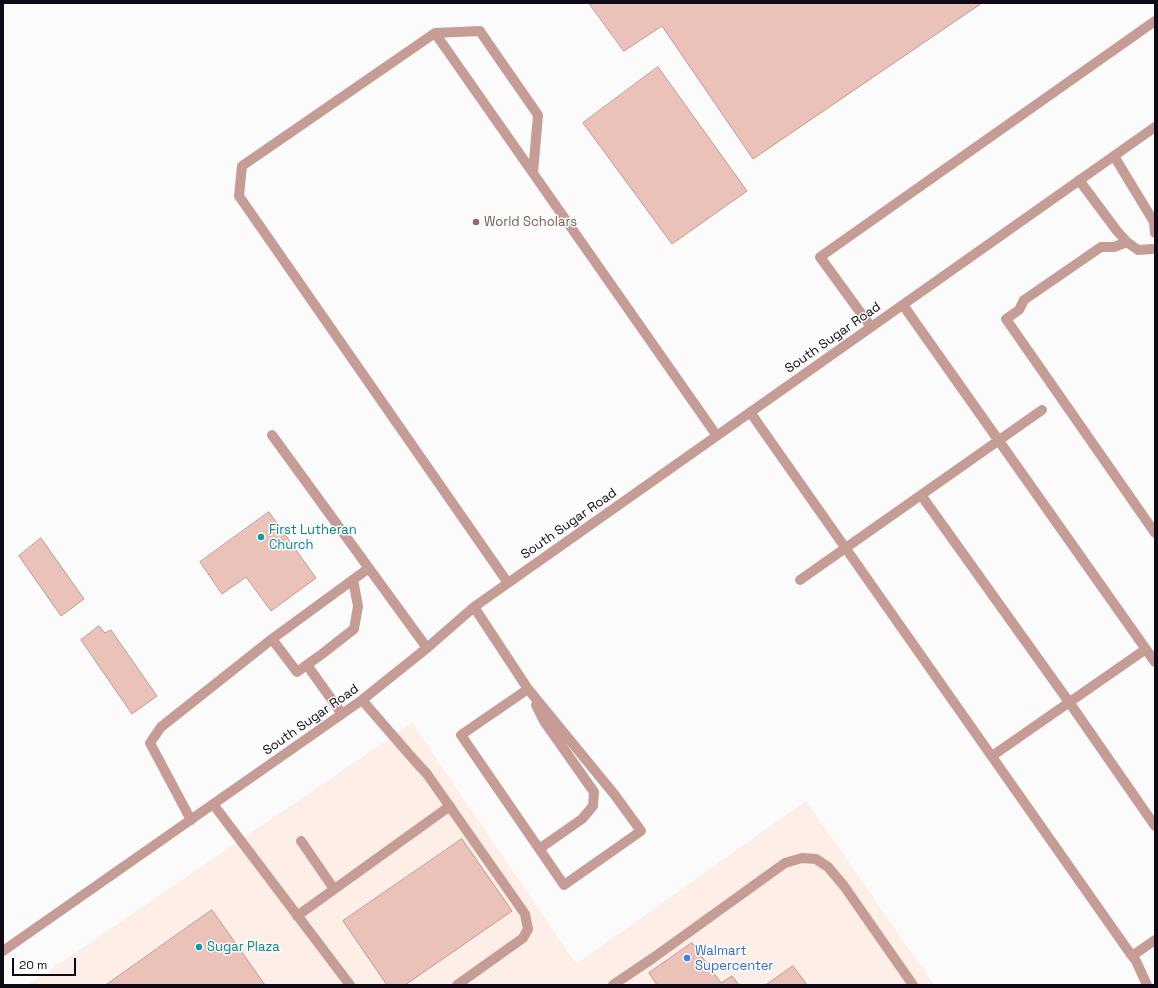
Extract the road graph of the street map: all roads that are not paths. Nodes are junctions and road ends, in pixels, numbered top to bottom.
1 (1155, 21) edge
2 (436, 33) junction
3 (1155, 127) edge
4 (1114, 156) junction
5 (533, 173) junction
6 (1079, 180) junction
7 (1155, 221) edge
8 (1155, 233) edge
9 (1155, 237) edge
10 (1127, 242) junction
11 (1153, 251) edge
12 (903, 305) junction
13 (871, 327) junction
14 (1042, 410) dead end
15 (750, 412) junction
16 (272, 435) dead end
17 (717, 436) junction
18 (999, 441) junction
19 (921, 495) junction
20 (1155, 533) edge
21 (845, 548) junction
22 (369, 568) junction
23 (353, 580) junction
24 (800, 580) dead end
25 (508, 583) junction
26 (474, 607) junction
27 (272, 639) junction
28 (427, 648) junction
29 (1146, 649) junction
30 (1155, 662) edge
31 (307, 665) junction
32 (528, 689) junction
33 (362, 700) junction
34 (1069, 702) junction
35 (342, 714) junction
36 (992, 756) junction
37 (213, 804) junction
38 (450, 806) junction
39 (191, 820) junction
40 (1155, 826) edge
41 (301, 841) dead end
42 (539, 849) junction
43 (334, 889) junction
44 (297, 916) junction
45 (1155, 940) edge
46 (3, 951) edge
47 (1132, 956) junction
48 (350, 985) edge
49 (457, 985) edge
50 (613, 985) edge
51 (913, 985) edge
52 (1147, 985) edge

1 - 13 lane
2 - 5 lane
2 - 5 lane
2 - 25 lane
3 - 4 lane, South Sugar Road
4 - 6 lane, South Sugar Road
4 - 7 lane
5 - 17 lane
6 - 10 lane
6 - 12 lane, South Sugar Road
7 - 8 lane
9 - 11 lane
10 - 11 lane
10 - 20 lane
12 - 13 lane, South Sugar Road
12 - 18 lane
13 - 15 lane, South Sugar Road
14 - 18 lane
15 - 17 lane, South Sugar Road
15 - 21 lane
16 - 22 lane
17 - 25 lane, South Sugar Road
18 - 19 lane
18 - 29 lane
19 - 21 lane
19 - 34 lane
21 - 24 lane
21 - 36 lane
22 - 23 lane
22 - 28 lane
23 - 27 lane
23 - 31 lane
25 - 26 lane, South Sugar Road
26 - 28 lane, South Sugar Road
26 - 32 lane
27 - 31 lane
27 - 39 lane
28 - 33 lane, South Sugar Road
29 - 30 lane
29 - 34 lane
31 - 35 lane
32 - 42 lane
32 - 42 lane
32 - 42 lane
33 - 35 lane, South Sugar Road
33 - 38 lane
34 - 36 lane
34 - 40 lane
35 - 37 lane, South Sugar Road
36 - 47 lane
37 - 39 lane, South Sugar Road
37 - 44 lane
38 - 43 lane
38 - 49 lane
39 - 46 lane, South Sugar Road
41 - 43 lane
43 - 44 lane
44 - 48 lane
45 - 47 lane
47 - 52 lane
50 - 51 lane

